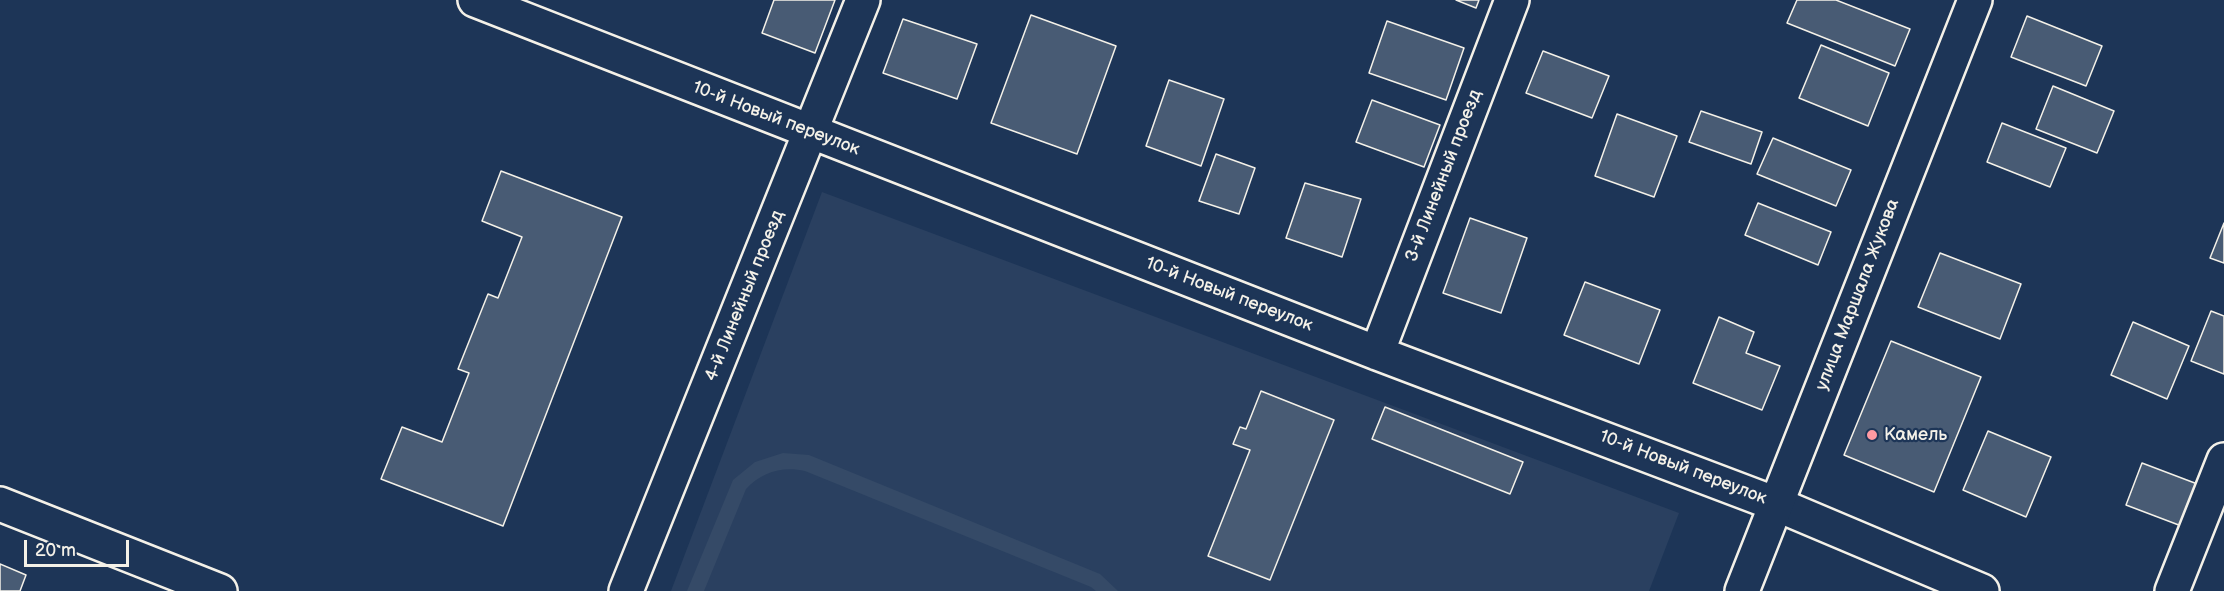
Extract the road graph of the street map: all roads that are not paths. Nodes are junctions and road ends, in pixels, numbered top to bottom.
1 (475, 0) edge
2 (862, 0) edge
3 (1512, 0) edge
4 (1975, 0) edge
5 (811, 132) junction
6 (1377, 353) junction
7 (2224, 459) edge
8 (0, 504) edge
9 (1776, 504) junction
10 (179, 583) edge
11 (220, 591) edge
12 (626, 591) edge
13 (1743, 591) edge
14 (1982, 591) edge
15 (2172, 591) edge

1 - 5 street, 10-й Новый переулок
2 - 5 street, 4-й Линейный проезд
3 - 6 street, 3-й Линейный проезд
4 - 9 street, улица Маршала Жукова
5 - 6 street, 10-й Новый переулок
5 - 12 street, 4-й Линейный проезд
6 - 9 street, 10-й Новый переулок
7 - 15 street
8 - 10 street
9 - 13 street, улица Маршала Жукова
9 - 14 street, 10-й Новый переулок
10 - 11 street

